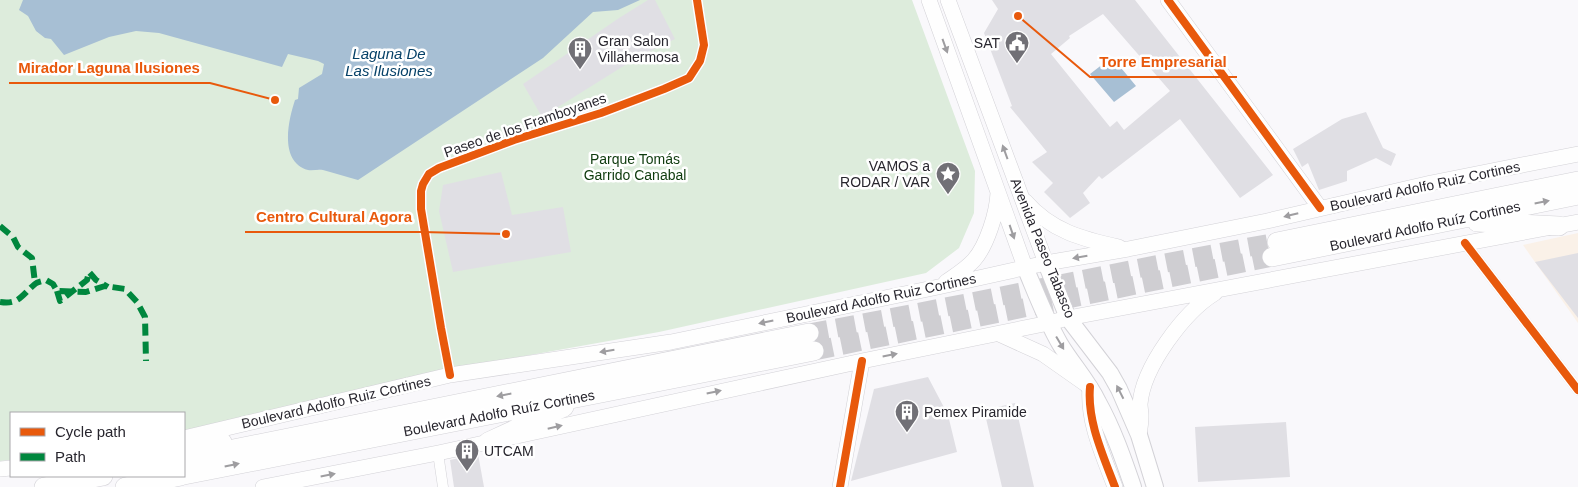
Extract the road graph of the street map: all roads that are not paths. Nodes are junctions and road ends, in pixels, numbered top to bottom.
1 (697, 0) edge
2 (929, 0) edge
3 (948, 0) edge
4 (1168, 0) edge
5 (1578, 154) edge
6 (1578, 181) edge
7 (998, 192) junction
8 (1578, 195) edge
9 (1022, 198) junction
10 (1320, 208) junction
11 (1450, 220) junction
12 (1578, 222) edge
13 (1559, 226) junction
14 (1465, 243) junction
15 (1128, 249) junction
16 (1046, 263) junction
17 (1024, 267) junction
18 (938, 288) junction
19 (1218, 290) junction
20 (1068, 318) junction
21 (1049, 323) junction
22 (999, 334) junction
23 (862, 361) junction
24 (450, 376) junction
25 (1090, 386) junction
26 (1578, 390) edge
27 (594, 394) junction
28 (1139, 435) junction
29 (185, 438) edge
30 (283, 440) junction
31 (488, 442) junction
32 (185, 444) edge
33 (438, 453) junction
34 (185, 460) edge
35 (185, 474) edge
36 (98, 477) edge
37 (172, 477) edge
38 (44, 487) edge
39 (125, 487) edge
40 (263, 487) edge
41 (443, 487) edge
42 (840, 487) edge
43 (1115, 487) edge
44 (1133, 487) edge
45 (1156, 487) edge

1 - 24 street, Paseo de los Framboyanes
2 -> 7 main road, Avenida Paseo Tabasco
9 -> 3 main road, Avenida Paseo Tabasco
4 - 10 main road
5 - 10 main road, Boulevard Adolfo Ruiz Cortines
6 - 11 highway, Boulevard Adolfo Ruíz Cortines
7 -> 17 main road, Avenida Paseo Tabasco
7 - 18 main road
11 -> 8 highway, Boulevard Adolfo Ruíz Cortines
9 - 15 main road
9 - 16 main road, Avenida Paseo Tabasco
10 -> 15 main road, Boulevard Adolfo Ruiz Cortines
11 - 13 highway
12 - 13 main road
13 - 14 main road
14 - 19 main road
14 - 26 street
15 -> 16 main road, Boulevard Adolfo Ruiz Cortines
16 - 17 main road, Boulevard Adolfo Ruiz Cortines
16 - 20 main road, Avenida Paseo Tabasco
17 - 18 main road, Boulevard Adolfo Ruiz Cortines
17 - 21 main road, Avenida Paseo Tabasco
18 -> 24 main road, Boulevard Adolfo Ruiz Cortines
19 - 20 main road
19 - 28 main road
20 - 21 main road
28 -> 20 main road, Avenida Paseo Tabasco
21 - 22 main road
21 -> 25 main road, Avenida Paseo Tabasco
23 -> 22 main road
22 - 25 main road
31 -> 23 main road
23 - 42 main road
24 - 29 main road, Boulevard Adolfo Ruiz Cortines
25 - 43 main road
25 - 44 main road, Avenida Paseo Tabasco
27 -> 30 highway, Boulevard Adolfo Ruíz Cortines
27 - 31 highway
35 -> 27 highway, Boulevard Adolfo Ruíz Cortines
28 - 45 main road, Avenida Paseo Tabasco
30 - 32 highway
30 - 34 highway, Boulevard Adolfo Ruíz Cortines
31 - 33 main road
40 -> 33 main road
33 - 41 street
36 - 38 highway
37 - 39 highway, Boulevard Adolfo Ruíz Cortines

